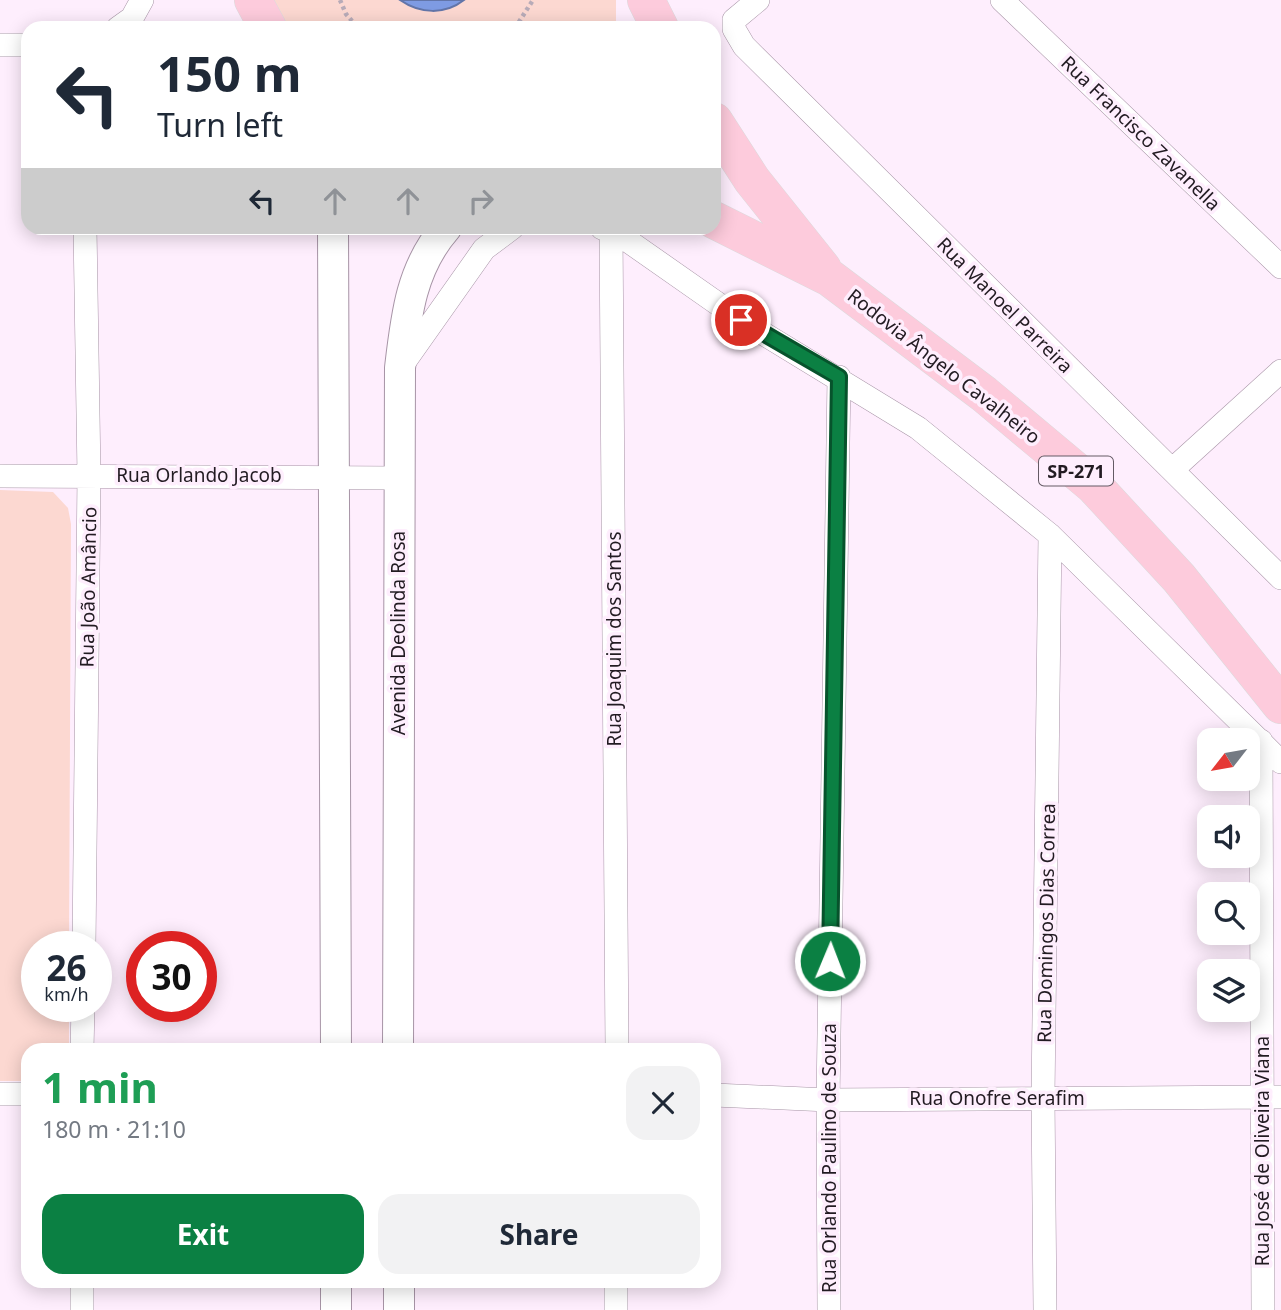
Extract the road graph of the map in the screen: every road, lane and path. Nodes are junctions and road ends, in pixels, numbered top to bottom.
1 (142, 0) edge
2 (253, 0) edge
3 (340, 0) edge
4 (533, 0) edge
5 (643, 0) edge
6 (758, 0) edge
7 (1002, 0) edge
8 (128, 21) edge
9 (264, 21) edge
10 (354, 21) edge
11 (520, 21) edge
12 (638, 21) edge
13 (656, 21) edge
14 (0, 45) edge
15 (21, 46) edge
16 (721, 132) edge
17 (721, 224) edge
18 (85, 235) edge
19 (333, 235) edge
20 (441, 235) edge
21 (503, 235) edge
22 (607, 235) edge
23 (617, 235) edge
24 (1281, 267) edge
25 (830, 278) junction
26 (400, 368) junction
27 (1281, 371) edge
28 (839, 377) junction
29 (1172, 470) junction
30 (89, 474) junction
31 (0, 476) edge
32 (333, 476) junction
33 (398, 478) junction
34 (1050, 535) junction
35 (1281, 578) edge
36 (1281, 705) edge
37 (1261, 741) junction
38 (1281, 762) edge
39 (84, 931) edge
40 (83, 1022) edge
41 (82, 1043) edge
42 (336, 1043) edge
43 (398, 1043) edge
44 (617, 1043) edge
45 (0, 1094) edge
46 (21, 1094) edge
47 (721, 1095) edge
48 (1043, 1097) junction
49 (1271, 1098) edge
50 (828, 1100) junction
51 (82, 1288) edge
52 (336, 1288) edge
53 (399, 1288) edge
54 (616, 1288) edge
55 (82, 1310) edge
56 (336, 1310) edge
57 (399, 1310) edge
58 (616, 1310) edge
59 (829, 1310) edge
60 (1045, 1310) edge
61 (1263, 1310) edge

1 - 8 street
2 - 9 main road
3 - 10 path
4 - 11 path
5 - 12 main road
5 - 13 main road
6 - 29 street, Rua Manoel Parreira
7 - 24 street, Rua Francisco Zavanella
14 - 15 street
16 - 25 main road, Rodovia Ângelo Cavalheiro / SP-271
17 - 25 main road, Rodovia Ângelo Cavalheiro / SP-271
18 - 30 street, Rua João Amâncio
19 - 32 street
20 - 26 street, Avenida Deolinda Rosa
21 - 26 street
22 - 44 street, Rua Joaquim dos Santos
23 - 28 street
25 - 36 main road, Rodovia Ângelo Cavalheiro / SP-271
26 - 33 street, Avenida Deolinda Rosa
27 - 29 street
28 - 34 street
28 - 50 street, Rua Orlando Paulino de Souza
29 - 35 street, Rua Manoel Parreira
30 - 31 street, Rua Orlando Jacob
30 - 32 street, Rua Orlando Jacob
30 - 39 street, Rua João Amâncio
32 - 33 street, Rua Orlando Jacob
32 - 42 street
33 - 43 street, Avenida Deolinda Rosa
34 - 37 street
34 - 48 street, Rua Domingos Dias Correa
37 - 38 street
37 - 49 street, Rua José de Oliveira Viana
40 - 41 street
45 - 46 street
47 - 50 street, Rua Onofre Serafim
48 - 49 street, Rua Onofre Serafim
48 - 50 street, Rua Onofre Serafim
48 - 60 street, Rua Domingos Dias Correa
49 - 61 street, Rua José de Oliveira Viana
50 - 59 street, Rua Orlando Paulino de Souza
51 - 55 street
52 - 56 street
53 - 57 street
54 - 58 street

